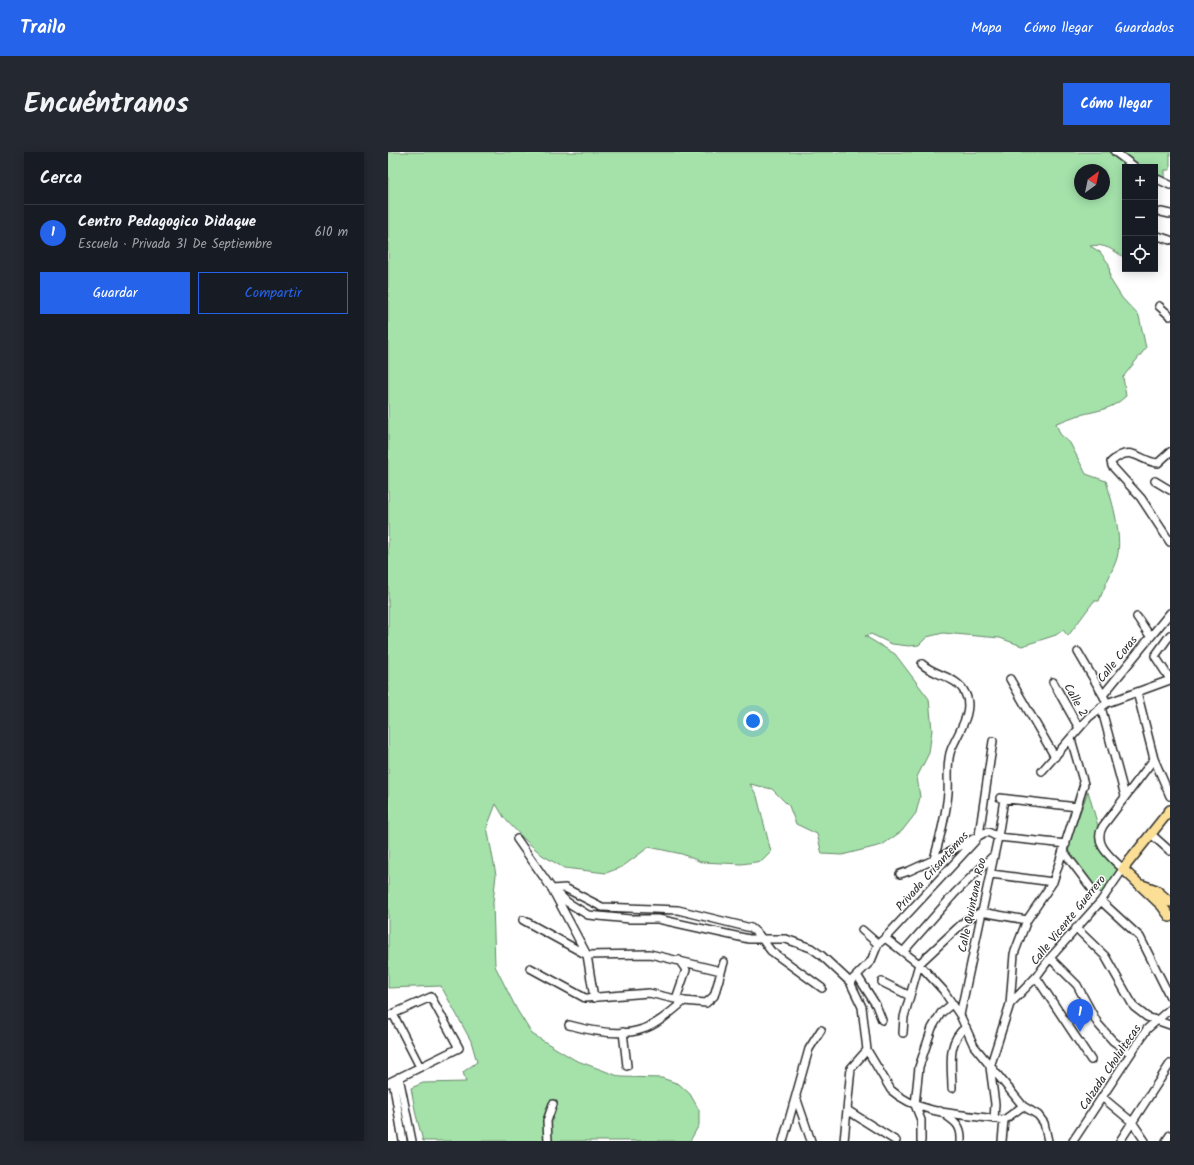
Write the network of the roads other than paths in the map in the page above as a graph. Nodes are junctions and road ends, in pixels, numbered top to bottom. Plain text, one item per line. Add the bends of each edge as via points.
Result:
1 (1115, 152) edge
2 (1131, 164) edge
3 (1158, 179) edge
4 (1170, 185) edge
5 (1161, 212) dead end
6 (1170, 214) edge
7 (1158, 236) edge
8 (1170, 240) edge
9 (1159, 306) dead end
10 (1170, 316) edge
11 (1170, 452) edge
12 (1155, 481) dead end
13 (1170, 490) edge
14 (1170, 542) edge
15 (1170, 613) edge
16 (1137, 617) dead end
17 (1170, 635) edge
18 (1150, 636) junction
19 (1078, 652) dead end
20 (922, 664) dead end
21 (1010, 679) dead end
22 (1170, 679) edge
23 (1053, 682) dead end
24 (1137, 692) junction
25 (1103, 695) junction
26 (1104, 705) junction
27 (1079, 728) junction
28 (1071, 739) junction
29 (993, 741) dead end
30 (1055, 757) junction
31 (1154, 759) junction
32 (1042, 771) dead end
33 (1125, 796) junction
34 (1170, 796) edge
35 (1077, 808) junction
36 (1170, 810) edge
37 (1150, 834) junction
38 (979, 835) junction
39 (998, 837) junction
40 (517, 839) dead end
41 (1066, 844) junction
42 (1170, 851) edge
43 (1064, 852) junction
44 (994, 855) junction
45 (934, 859) junction
46 (1123, 869) junction
47 (900, 874) dead end
48 (990, 874) junction
49 (1053, 882) junction
50 (1140, 884) junction
51 (1092, 889) dead end
52 (553, 891) junction
53 (1101, 901) junction
54 (1170, 902) edge
55 (981, 912) junction
56 (699, 916) junction
57 (1170, 917) edge
58 (523, 920) dead end
59 (1027, 920) junction
60 (698, 927) junction
61 (1076, 928) junction
62 (862, 930) dead end
63 (764, 938) junction
64 (885, 938) junction
65 (878, 944) junction
66 (903, 952) junction
67 (587, 955) junction
68 (1050, 958) junction
69 (679, 960) junction
70 (724, 962) dead end
71 (919, 964) junction
72 (530, 968) dead end
73 (721, 971) junction
74 (857, 975) junction
75 (1036, 977) junction
76 (850, 982) junction
77 (882, 982) dead end
78 (822, 988) dead end
79 (910, 996) junction
80 (1170, 997) edge
81 (594, 998) junction
82 (676, 999) junction
83 (684, 1001) junction
84 (952, 1004) junction
85 (1010, 1004) junction
86 (1170, 1009) edge
87 (390, 1015) edge
88 (960, 1015) junction
89 (882, 1020) dead end
90 (1156, 1021) junction
91 (569, 1025) dead end
92 (1170, 1025) edge
93 (966, 1027) junction
94 (821, 1030) dead end
95 (623, 1032) junction
96 (903, 1033) dead end
97 (867, 1050) junction
98 (1130, 1053) junction
99 (1091, 1060) dead end
100 (1170, 1064) edge
101 (627, 1066) dead end
102 (420, 1067) junction
103 (990, 1067) junction
104 (393, 1080) edge
105 (952, 1088) dead end
106 (796, 1097) junction
107 (1102, 1097) junction
108 (553, 1104) dead end
109 (915, 1105) junction
110 (1023, 1106) junction
111 (848, 1110) junction
112 (940, 1111) junction
113 (994, 1119) junction
114 (1004, 1120) junction
115 (1132, 1122) junction
116 (1170, 1135) edge
117 (784, 1140) edge
118 (404, 1141) edge
119 (412, 1141) edge
120 (548, 1141) edge
121 (811, 1141) edge
122 (844, 1141) edge
123 (896, 1141) edge
124 (921, 1141) edge
125 (961, 1141) edge
126 (1002, 1141) edge
127 (1048, 1141) edge
128 (1073, 1141) edge
129 (1120, 1141) edge
130 (1145, 1141) edge
131 (1166, 1141) edge

1 - 2 street
3 - 4 street
5 - 6 street
7 - 8 street
9 - 10 street
11 - 14 street via 1158,463 1135,453 1112,462 1112,466 1141,498
12 - 13 street
15 - 18 street, Calle Coras
16 - 18 street
17 - 22 street via 1155,656
18 - 25 street, Calle Coras
19 - 25 street
20 - 45 street via 955,681 964,691 967,702 964,722 950,755 948,794
21 - 30 street
22 - 24 street
23 - 27 street, Calle 2
24 - 26 street
24 - 31 street
25 - 26 street, Calle Coras
26 - 27 street
26 - 33 street, Calle Coras
27 - 28 street
28 - 30 street
28 - 35 street via 1084,784
29 - 38 street, Privada Crisantemos
30 - 32 street
31 - 33 street
31 - 34 street
33 - 46 street via 1103,826 1099,838 1103,848
35 - 39 street, Calle Quintana Roo via 1002,798
35 - 41 street
36 - 37 main road, Calle Vicente Guerrero
37 - 42 street
37 - 46 main road, Calle Vicente Guerrero
38 - 39 street via 988,832
38 - 45 street
38 - 64 street, Privada Crisantemos via 973,846
39 - 41 street
39 - 44 street, Calle Quintana Roo
40 - 52 street
41 - 43 street
43 - 49 street
43 - 51 street
44 - 48 street, Calle Quintana Roo
44 - 66 street via 955,893
45 - 47 street
46 - 50 main road
46 - 53 street, Calle Vicente Guerrero
48 - 49 street
48 - 55 street, Calle Quintana Roo
49 - 59 street
50 - 54 main road via 1156,890
50 - 57 main road
52 - 56 street via 564,888 602,907 678,910
52 - 60 street via 588,915 658,919
52 - 67 street
53 - 61 street, Calle Vicente Guerrero
53 - 80 street via 1140,938
55 - 59 street
55 - 71 street via 966,920
55 - 88 street, Calle Quintana Roo
56 - 60 street
56 - 63 street via 751,928
58 - 67 street
59 - 85 street via 1014,954
60 - 63 street via 749,939
61 - 68 street, Calle Vicente Guerrero
61 - 90 street via 1105,956 1134,1007
62 - 65 street
63 - 76 street via 786,939 811,948
63 - 78 street via 771,951
64 - 65 street, Privada Crisantemos
64 - 66 street
65 - 74 street via 871,961
66 - 71 street
67 - 69 street via 650,954
67 - 81 street
68 - 75 street, Calle Vicente Guerrero
68 - 98 street via 1077,985 1098,1024
69 - 73 street
69 - 82 street via 686,970
70 - 73 street
71 - 79 street
71 - 84 street
72 - 81 street via 579,996
73 - 83 street via 714,996 706,1003
74 - 76 street
74 - 89 street via 876,1005
75 - 85 street, Calle Vicente Guerrero
75 - 99 street
76 - 97 street via 862,1007
77 - 79 street
79 - 96 street
81 - 82 street via 649,993
82 - 83 street
83 - 95 street via 668,1015 643,1029
84 - 88 street
84 - 109 street via 941,1013 932,1028 919,1067
85 - 103 street
86 - 90 street, Calzada Cholultecas
87 - 102 street
87 - 102 street via 432,997 459,1048
88 - 93 street
90 - 92 street
90 - 98 street, Calzada Cholultecas
91 - 95 street via 595,1032
93 - 103 street via 974,1046
93 - 105 street via 957,1033 952,1048
94 - 106 street via 810,1045
95 - 101 street
97 - 109 street via 890,1090
97 - 111 street via 851,1068
98 - 107 street, Calzada Cholultecas
100 - 115 street
102 - 104 street
103 - 110 street
103 - 113 street via 995,1104
104 - 118 street
104 - 119 street
106 - 117 street
106 - 121 street
107 - 115 street
107 - 128 street, Calzada Cholultecas
108 - 120 street via 548,1121
109 - 112 street
109 - 124 street via 921,1120
110 - 114 street
110 - 127 street via 1038,1115 1044,1123
111 - 122 street
111 - 123 street
112 - 113 street
112 - 125 street via 959,1126 962,1131
113 - 114 street
114 - 126 street
115 - 129 street
115 - 130 street
116 - 131 street

